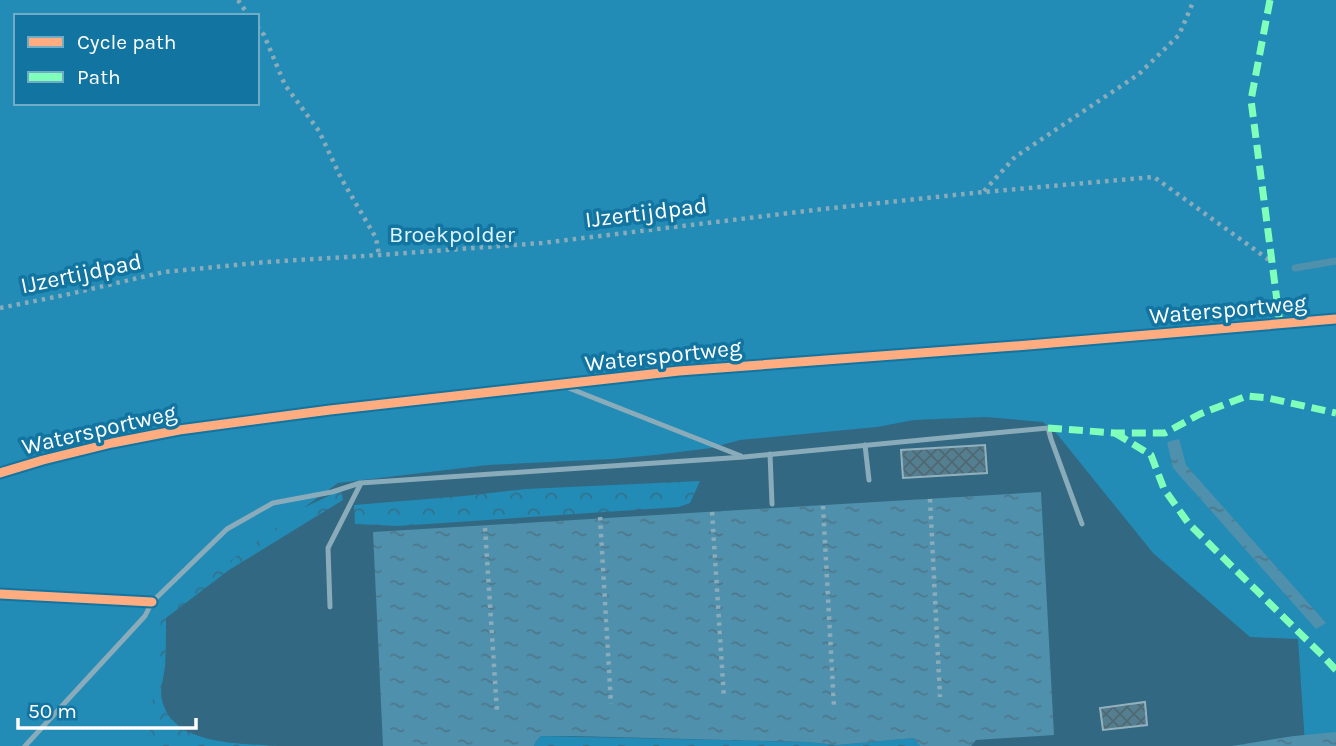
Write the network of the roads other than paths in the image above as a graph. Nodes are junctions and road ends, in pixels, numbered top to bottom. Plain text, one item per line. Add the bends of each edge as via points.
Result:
1 (1336, 319) edge
2 (559, 384) junction
3 (865, 445) junction
4 (770, 454) junction
5 (744, 457) junction
6 (0, 474) edge
7 (869, 480) dead end
8 (360, 483) junction
9 (772, 504) dead end
10 (1082, 523) dead end
11 (330, 607) dead end
12 (25, 746) edge

1 - 2 street, Watersportweg
2 - 5 lane
2 - 6 street, Watersportweg via 179,430
3 - 4 lane
3 - 7 lane
3 - 10 lane via 1048,428
4 - 5 lane
4 - 9 lane
5 - 8 lane
8 - 11 lane via 328,548
8 - 12 lane via 273,503 227,529 152,602 145,616

